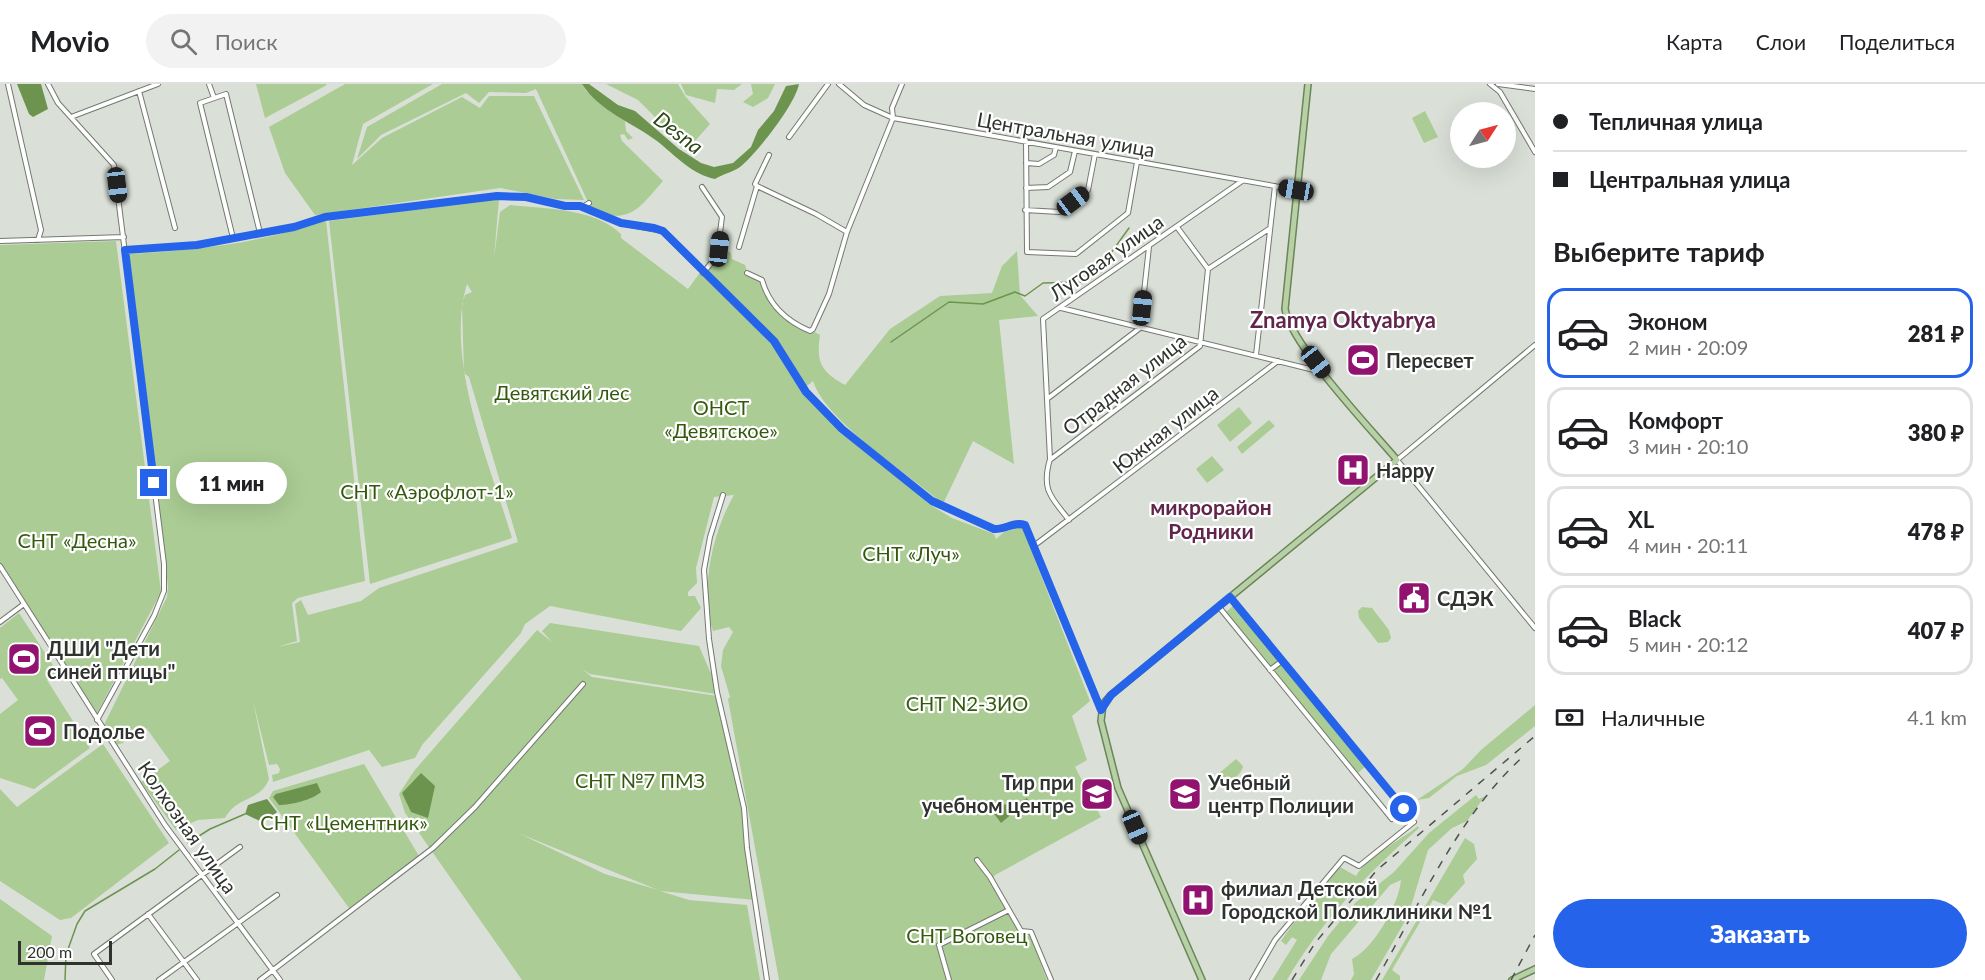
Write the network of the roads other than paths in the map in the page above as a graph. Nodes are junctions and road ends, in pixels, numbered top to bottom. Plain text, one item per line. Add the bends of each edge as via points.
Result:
1 (8, 84) edge
2 (48, 84) edge
3 (158, 84) edge
4 (209, 84) edge
5 (828, 84) edge
6 (839, 84) edge
7 (902, 84) edge
8 (1308, 84) edge
9 (1490, 84) edge
10 (1498, 84) edge
11 (1535, 89) edge
12 (139, 91) junction
13 (213, 98) junction
14 (70, 117) junction
15 (893, 118) junction
16 (789, 137) dead end
17 (1026, 141) junction
18 (1056, 147) junction
19 (1075, 151) junction
20 (1535, 152) edge
21 (1095, 154) junction
22 (769, 155) dead end
23 (1137, 162) junction
24 (1026, 164) junction
25 (1243, 180) junction
26 (757, 186) junction
27 (1275, 186) junction
28 (702, 187) dead end
29 (1026, 188) junction
30 (1296, 190) junction
31 (589, 203) dead end
32 (580, 206) junction
33 (1025, 210) junction
34 (1177, 227) junction
35 (175, 228) dead end
36 (1269, 229) junction
37 (847, 232) junction
38 (260, 233) junction
39 (124, 237) junction
40 (233, 238) junction
41 (38, 240) junction
42 (0, 241) edge
43 (1149, 246) junction
44 (739, 247) dead end
45 (125, 250) junction
46 (1208, 269) junction
47 (703, 273) junction
48 (747, 273) dead end
49 (1060, 307) junction
50 (1140, 328) junction
51 (1201, 342) junction
52 (1535, 345) edge
53 (1256, 355) junction
54 (1278, 361) junction
55 (1324, 372) junction
56 (1047, 399) junction
57 (1050, 459) junction
58 (1397, 460) junction
59 (723, 495) dead end
60 (1070, 520) junction
61 (1035, 545) junction
62 (0, 566) edge
63 (1230, 597) junction
64 (24, 604) junction
65 (1219, 606) junction
66 (0, 622) edge
67 (1535, 628) edge
68 (1282, 661) junction
69 (1270, 670) junction
70 (583, 684) dead end
71 (1101, 710) junction
72 (97, 720) junction
73 (1404, 809) junction
74 (240, 847) dead end
75 (976, 860) dead end
76 (202, 875) junction
77 (277, 895) dead end
78 (1009, 910) junction
79 (148, 914) junction
80 (237, 923) junction
81 (184, 962) junction
82 (1535, 970) edge
83 (273, 971) junction
84 (112, 980) edge
85 (159, 980) edge
86 (197, 980) edge
87 (260, 980) edge
88 (280, 980) edge
89 (767, 980) edge
90 (949, 980) edge
91 (1051, 980) edge
92 (1202, 980) edge
93 (1252, 980) edge
94 (1512, 980) edge
95 (1520, 980) edge

1 - 41 street via 41,230
2 - 14 street
3 - 12 street
4 - 13 street
5 - 16 street
6 - 15 street, Центральная улица via 864,105
7 - 15 street via 892,108
8 - 30 main road
9 - 20 street via 1500,92
10 - 11 street
12 - 14 street
12 - 35 street
13 - 38 street via 226,94
13 - 40 street via 200,103
14 - 39 street via 114,165
15 - 17 street, Центральная улица
15 - 37 street
17 - 18 street, Центральная улица
17 - 24 street
18 - 19 street, Центральная улица
18 - 24 street via 1054,155 1040,164
19 - 21 street, Центральная улица
19 - 29 street via 1070,172 1048,187
21 - 23 street, Центральная улица
21 - 33 street via 1088,190 1059,212
22 - 26 street
23 - 25 street, Центральная улица
23 - 33 street via 1128,213 1076,254 1027,252
24 - 29 street
25 - 27 street, Центральная улица
25 - 34 street, Луговая улица
26 - 37 street
26 - 44 street
27 - 30 street, Центральная улица
27 - 36 street
28 - 47 street via 723,217 717,256
29 - 33 street
30 - 55 main road via 1287,318
31 - 32 street
32 - 38 street via 497,196 325,217
32 - 47 street via 621,223 663,231
34 - 43 street, Луговая улица
34 - 46 street
36 - 46 street
36 - 53 street
37 - 48 street via 829,294 810,331 784,316 770,301 762,280
38 - 40 street
39 - 41 street
39 - 45 street
40 - 45 street
41 - 42 street
43 - 49 street, Луговая улица
43 - 50 street
45 - 72 street via 165,581 154,616
46 - 51 street, Отрадная улица
47 - 61 street via 776,343 806,392 842,429 941,507 994,529 1017,523 1025,525
49 - 50 street
49 - 56 street, Луговая улица via 1043,320
50 - 51 street
50 - 56 street
51 - 53 street
51 - 57 street, Отрадная улица via 1197,349
52 - 58 street
53 - 54 street
54 - 55 street
54 - 60 street, Южная улица
55 - 58 main road
56 - 57 street, Луговая улица
57 - 60 street, Луговая улица via 1045,477 1049,494
58 - 63 main road
58 - 67 street
59 - 89 street via 704,570 709,639 744,808
60 - 61 street, Южная улица
61 - 71 street
62 - 64 street, Колхозная улица
63 - 65 main road
63 - 68 street
64 - 66 street
64 - 72 street, Колхозная улица
65 - 69 street
65 - 71 main road via 1111,695
68 - 69 street
68 - 73 street
69 - 73 street via 1392,819
70 - 83 street via 460,823 427,854
71 - 92 main road via 1102,734 1118,788
72 - 76 street, Колхозная улица
73 - 93 street via 1414,822 1359,866 1344,858 1275,940
74 - 76 street
75 - 78 street
76 - 79 street
76 - 80 street, Колхозная улица
77 - 80 street
78 - 90 street via 939,945
78 - 91 street via 1021,931 1031,932
79 - 81 street
79 - 84 street via 94,954
80 - 81 street
80 - 83 street, Колхозная улица
81 - 85 street
81 - 86 street
82 - 94 main road
82 - 95 main road
83 - 87 street
83 - 88 street, Колхозная улица

